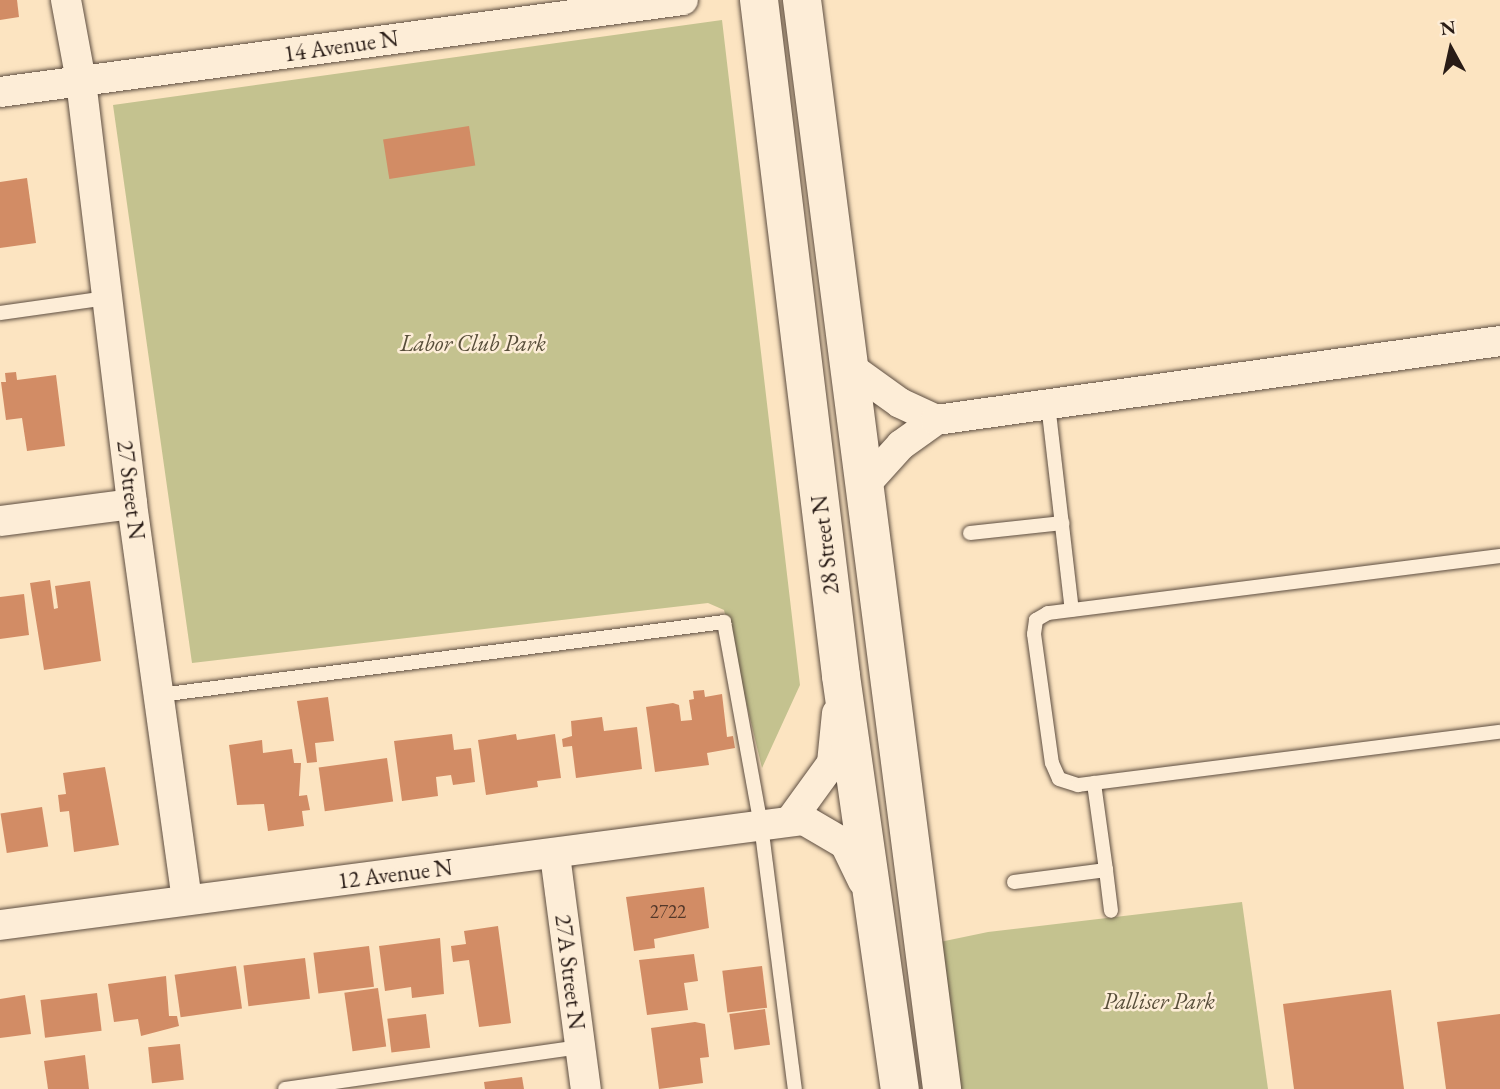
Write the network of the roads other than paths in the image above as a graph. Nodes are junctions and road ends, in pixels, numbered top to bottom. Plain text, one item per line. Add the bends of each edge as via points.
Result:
1 (66, 0) edge
2 (683, 0) edge
3 (759, 0) edge
4 (802, 0) edge
5 (81, 81) junction
6 (0, 92) edge
7 (107, 298) junction
8 (0, 313) edge
9 (1500, 341) edge
10 (847, 365) junction
11 (1048, 404) junction
12 (936, 419) junction
13 (863, 487) junction
14 (132, 504) junction
15 (0, 521) edge
16 (1062, 523) junction
17 (970, 533) dead end
18 (1500, 556) edge
19 (1072, 610) junction
20 (841, 676) junction
21 (160, 695) junction
22 (1500, 732) edge
23 (1094, 783) junction
24 (790, 821) junction
25 (761, 825) junction
26 (555, 855) junction
27 (1106, 870) junction
28 (1014, 882) dead end
29 (187, 898) junction
30 (877, 911) junction
31 (1111, 911) dead end
32 (0, 925) edge
33 (580, 1047) junction
34 (285, 1089) edge
35 (586, 1089) edge
36 (795, 1089) edge
37 (900, 1089) edge
38 (942, 1089) edge

1 - 5 street, 27 Street N
2 - 5 street, 14 Avenue N
3 - 20 main road, 28 Street N
4 - 10 main road, 28 Street N
5 - 6 street, 14 Avenue N
5 - 7 street, 27 Street N
7 - 8 lane
7 - 14 street, 27 Street N
9 - 11 street
10 - 12 street via 900,403
10 - 13 main road, 28 Street N
11 - 12 street
11 - 16 lane
12 - 13 street via 901,445
13 - 38 main road, 28 Street N
14 - 15 street
14 - 21 street, 27 Street N
16 - 17 lane
16 - 19 lane
18 - 19 lane
19 - 23 lane via 1048,613 1036,620 1034,634 1052,763 1059,779
20 - 24 street via 832,763
20 - 30 main road, 28 Street N
21 - 25 lane via 724,622
21 - 29 street, 27 Street N
22 - 23 lane
23 - 27 lane
24 - 25 street, 12 Avenue N
24 - 30 street, 12 Avenue N via 804,820 845,844
25 - 26 street, 12 Avenue N
25 - 36 lane
26 - 29 street, 12 Avenue N
26 - 33 street, 27A Street N
27 - 28 lane
27 - 31 lane
29 - 32 street, 12 Avenue N
30 - 37 main road, 28 Street N
33 - 34 lane
33 - 35 street, 27A Street N

